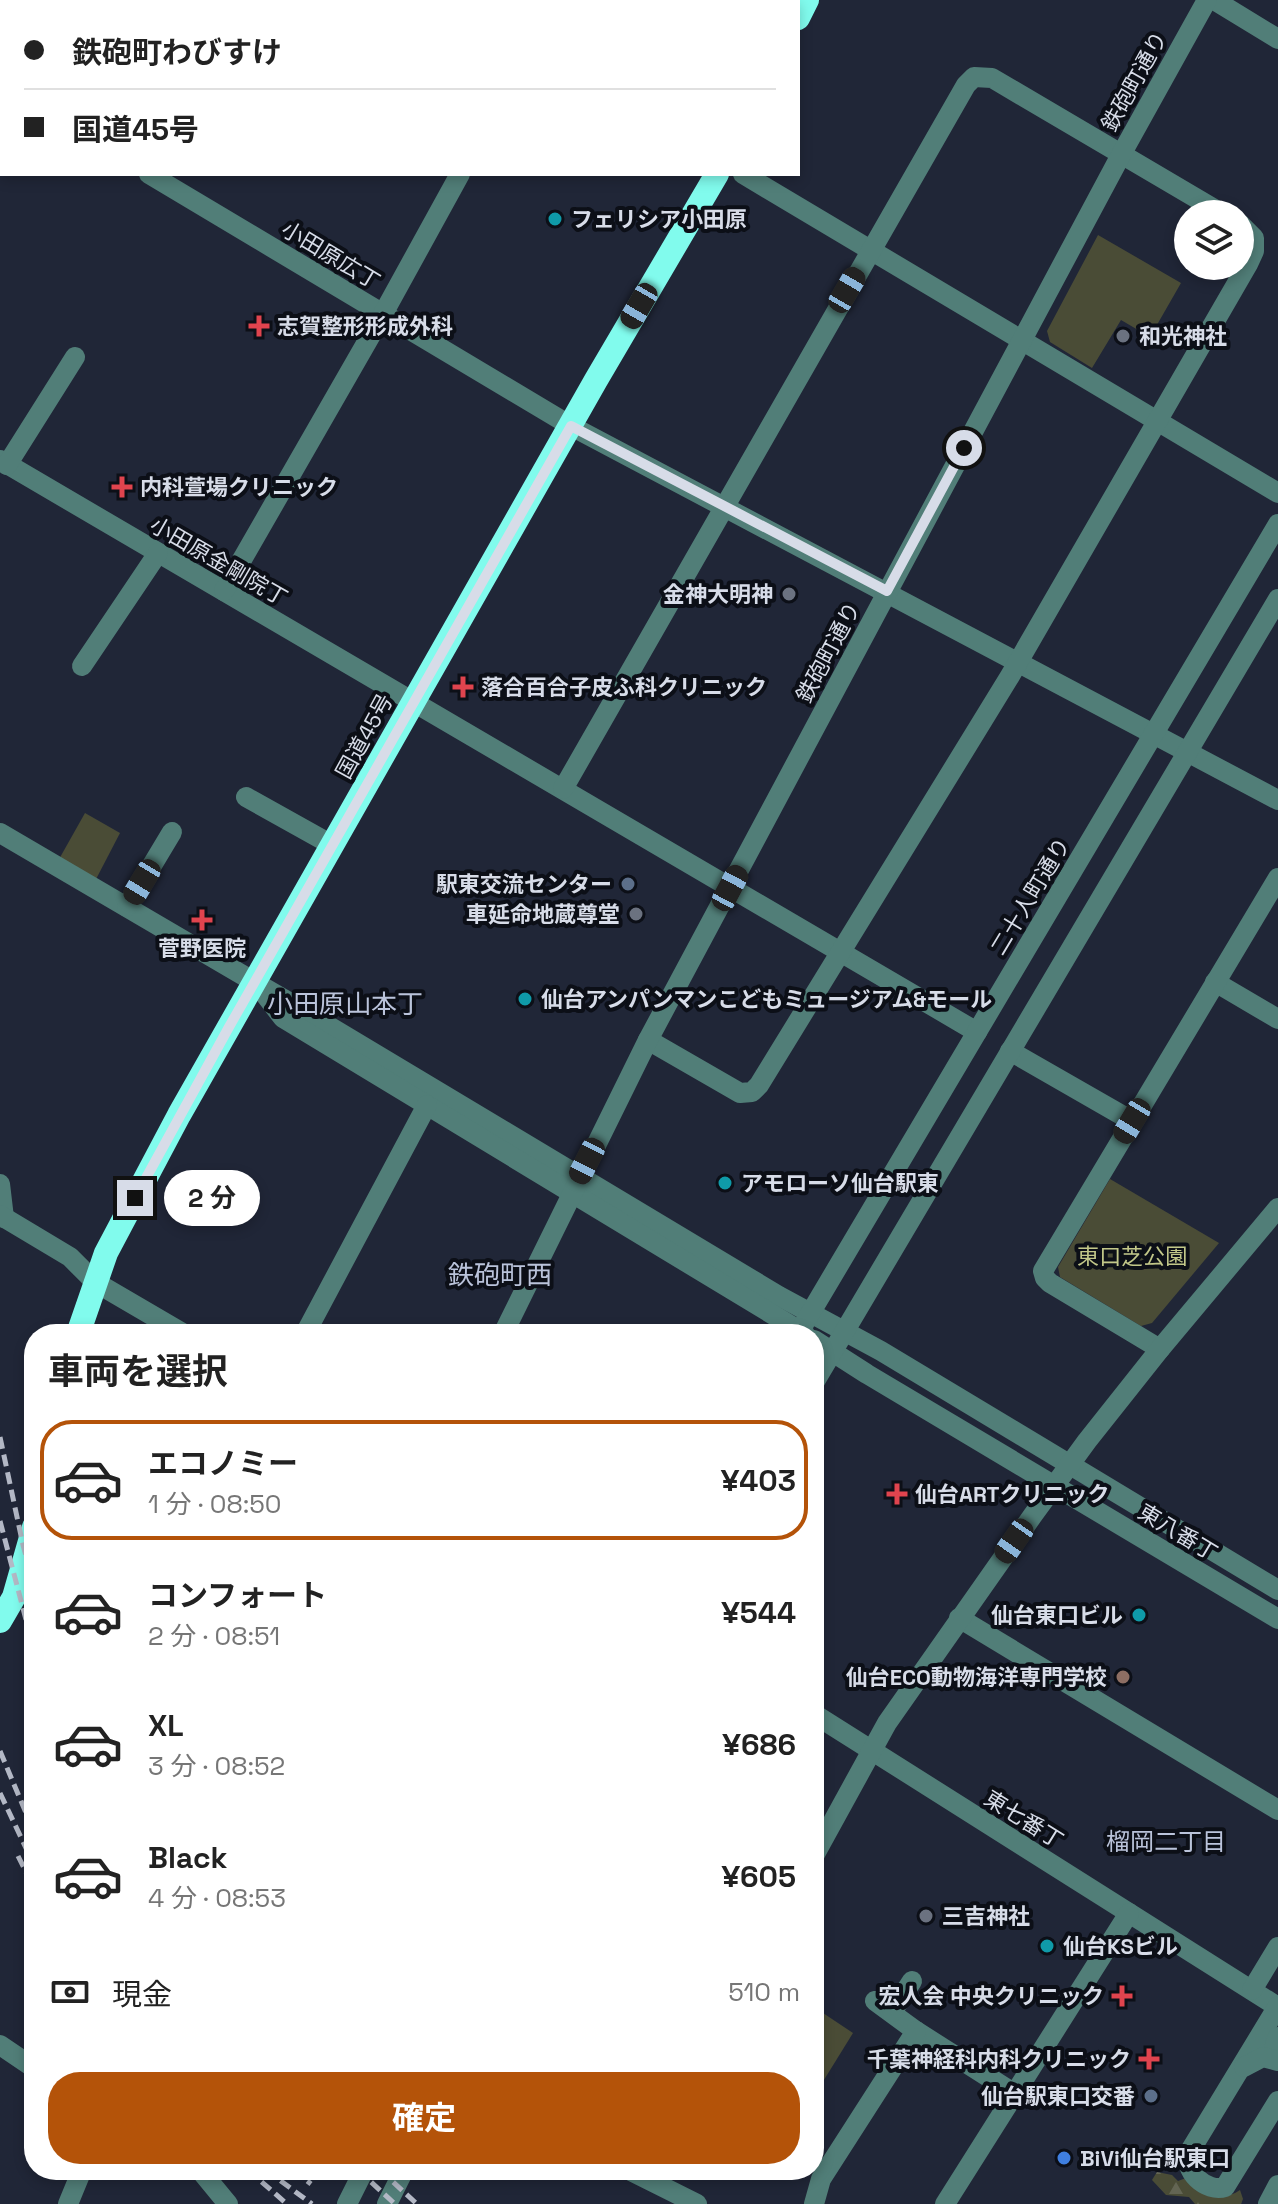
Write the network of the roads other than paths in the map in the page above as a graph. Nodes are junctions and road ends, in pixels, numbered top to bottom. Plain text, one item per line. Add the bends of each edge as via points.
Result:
1 (1207, 0) edge
2 (1214, 0) edge
3 (1278, 39) edge
4 (1122, 153) junction
5 (152, 176) edge
6 (459, 176) edge
7 (716, 176) edge
8 (746, 176) edge
9 (1200, 200) edge
10 (870, 249) junction
11 (1237, 280) edge
12 (383, 314) junction
13 (1022, 340) junction
14 (75, 357) dead end
15 (1157, 421) junction
16 (571, 426) junction
17 (4, 463) edge
18 (1278, 493) edge
19 (724, 506) junction
20 (1278, 524) edge
21 (158, 553) junction
22 (224, 591) junction
23 (887, 591) junction
24 (1278, 599) edge
25 (1018, 661) junction
26 (82, 666) dead end
27 (413, 702) junction
28 (1154, 733) junction
29 (1188, 751) junction
30 (563, 789) junction
31 (246, 797) dead end
32 (1278, 800) edge
33 (172, 832) dead end
34 (0, 833) edge
35 (332, 845) junction
36 (1278, 878) edge
37 (730, 888) junction
38 (127, 907) junction
39 (841, 952) junction
40 (255, 982) junction
41 (1215, 982) junction
42 (1278, 1019) edge
43 (977, 1032) junction
44 (648, 1040) junction
45 (1010, 1051) junction
46 (427, 1105) junction
47 (1132, 1121) junction
48 (0, 1184) edge
49 (576, 1185) junction
50 (1278, 1208) edge
51 (2, 1216) edge
52 (95, 1282) junction
53 (81, 1324) edge
54 (167, 1324) edge
55 (310, 1324) edge
56 (508, 1324) edge
57 (798, 1324) edge
58 (808, 1324) edge
59 (824, 1330) edge
60 (843, 1330) junction
61 (824, 1345) edge
62 (1160, 1349) junction
63 (832, 1351) junction
64 (824, 1365) edge
65 (1069, 1465) junction
66 (1054, 1486) junction
67 (24, 1578) edge
68 (1278, 1590) edge
69 (959, 1618) junction
70 (1278, 1619) edge
71 (0, 1621) edge
72 (824, 1720) edge
73 (871, 1751) junction
74 (1278, 1810) edge
75 (824, 1838) edge
76 (1129, 1913) junction
77 (1278, 1947) edge
78 (912, 1981) dead end
79 (1252, 1990) junction
80 (1278, 2006) edge
81 (916, 2031) junction
82 (1278, 2037) edge
83 (0, 2045) edge
84 (1278, 2060) edge
85 (24, 2061) edge
86 (1244, 2067) junction
87 (1015, 2094) junction
88 (1278, 2101) edge
89 (824, 2174) edge
90 (78, 2180) edge
91 (208, 2180) edge
92 (359, 2180) edge
93 (399, 2180) edge
94 (655, 2180) edge
95 (821, 2180) edge
96 (1278, 2185) edge
97 (68, 2204) edge
98 (228, 2204) edge
99 (347, 2204) edge
100 (387, 2204) edge
101 (697, 2204) edge
102 (814, 2204) edge
103 (945, 2204) edge
104 (1268, 2204) edge

1 - 4 street, 鉄砲町通り
2 - 3 street
4 - 9 street
4 - 10 street via 992,78 974,77
4 - 13 street, 鉄砲町通り
5 - 12 street, 小田原広丁
6 - 12 street
7 - 16 highway, 国道45号
8 - 10 street
10 - 13 street
10 - 19 street
11 - 15 street
12 - 16 street, 小田原広丁
12 - 22 street
13 - 15 street
13 - 23 street, 鉄砲町通り
14 - 17 street
15 - 18 street
15 - 25 street
16 - 19 street, 小田原広丁
16 - 27 highway, 国道45号
17 - 21 street, 小田原金剛院丁
19 - 23 street, 小田原広丁
19 - 30 street
20 - 28 street, 二十人町通り
21 - 22 street, 小田原金剛院丁
21 - 26 street
22 - 27 street, 小田原金剛院丁
23 - 25 street, 小田原広丁
23 - 37 street, 鉄砲町通り
24 - 29 street
25 - 28 street, 小田原広丁
25 - 39 street
27 - 30 street, 小田原金剛院丁
27 - 35 highway, 国道45号
28 - 29 street, 小田原広丁
28 - 43 street, 二十人町通り
29 - 32 street, 小田原広丁
29 - 45 street
30 - 37 street, 小田原金剛院丁
31 - 35 street
33 - 38 street
34 - 38 street
35 - 40 highway, 国道45号
36 - 41 street
37 - 39 street, 小田原金剛院丁
37 - 44 street, 鉄砲町通り
38 - 40 street
39 - 43 street, 小田原金剛院丁
39 - 44 street via 752,1092 740,1093
40 - 46 street via 283,1018
40 - 49 street
40 - 52 highway, 国道45号 via 113,1239
41 - 42 street
41 - 47 street
43 - 58 street, 二十人町通り
44 - 49 street, 鉄砲町通り
45 - 47 street
45 - 60 street
46 - 49 street
46 - 55 street
47 - 62 street via 1043,1271 1050,1283
48 - 51 street
49 - 56 street, 鉄砲町通り
49 - 57 street via 775,1304
50 - 62 street
51 - 52 street via 70,1257
52 - 53 highway, 国道45号
52 - 54 street
59 - 60 street, 東八番丁
60 - 63 street
60 - 65 street, 東八番丁
61 - 63 street, 東八番丁
62 - 65 street
63 - 64 street
63 - 66 street, 東八番丁
65 - 66 street
65 - 68 street, 東八番丁
66 - 69 street
66 - 70 street, 東八番丁
67 - 71 highway
69 - 73 street
69 - 74 street
72 - 73 street, 東七番丁
73 - 75 street
73 - 76 street, 東七番丁
76 - 79 street, 東七番丁
76 - 87 street
77 - 79 street
78 - 81 street via 884,2006
79 - 80 street, 東七番丁
80 - 86 street
81 - 87 street
81 - 89 street
82 - 84 street
83 - 85 street
84 - 86 street via 1263,2057
86 - 88 street via 1183,2155 1191,2173 1222,2189
87 - 103 street
90 - 97 street
91 - 98 street
92 - 99 street
93 - 100 street
94 - 101 street
95 - 102 street
96 - 104 street

